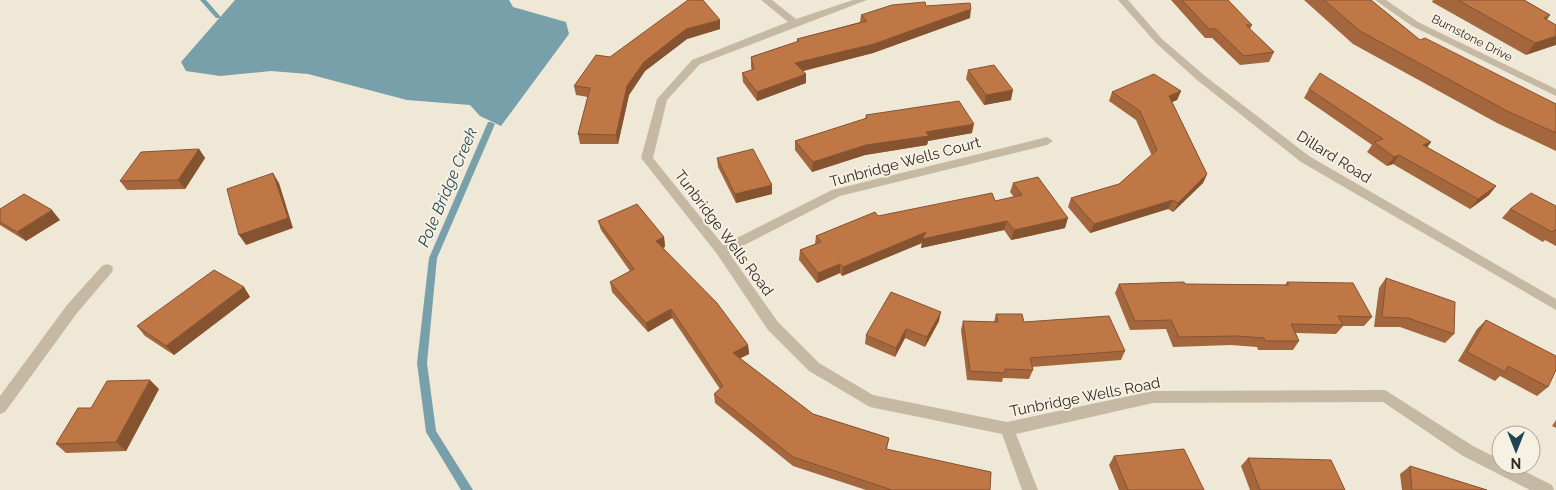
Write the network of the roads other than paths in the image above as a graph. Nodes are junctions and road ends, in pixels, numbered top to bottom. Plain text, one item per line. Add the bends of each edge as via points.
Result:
1 (766, 0) edge
2 (862, 0) edge
3 (1122, 0) edge
4 (1380, 0) edge
5 (795, 24) junction
6 (1556, 93) edge
7 (1047, 141) dead end
8 (721, 251) junction
9 (107, 268) dead end
10 (1556, 305) edge
11 (0, 408) edge
12 (1007, 428) junction
13 (1030, 490) edge
14 (1546, 490) edge

1 - 5 street
2 - 5 street, Tunbridge Wells Road
3 - 10 street, Dillard Road via 1159,41 1201,78 1305,159
4 - 6 street, Burnstone Drive via 1415,24
5 - 8 street, Tunbridge Wells Road via 696,62 662,99 647,158
7 - 8 street, Tunbridge Wells Court via 836,194
8 - 12 street, Tunbridge Wells Road via 773,326 814,367 870,401
9 - 11 street via 72,309
12 - 13 street
12 - 14 street, Tunbridge Wells Road via 1153,397 1385,396 1468,451

